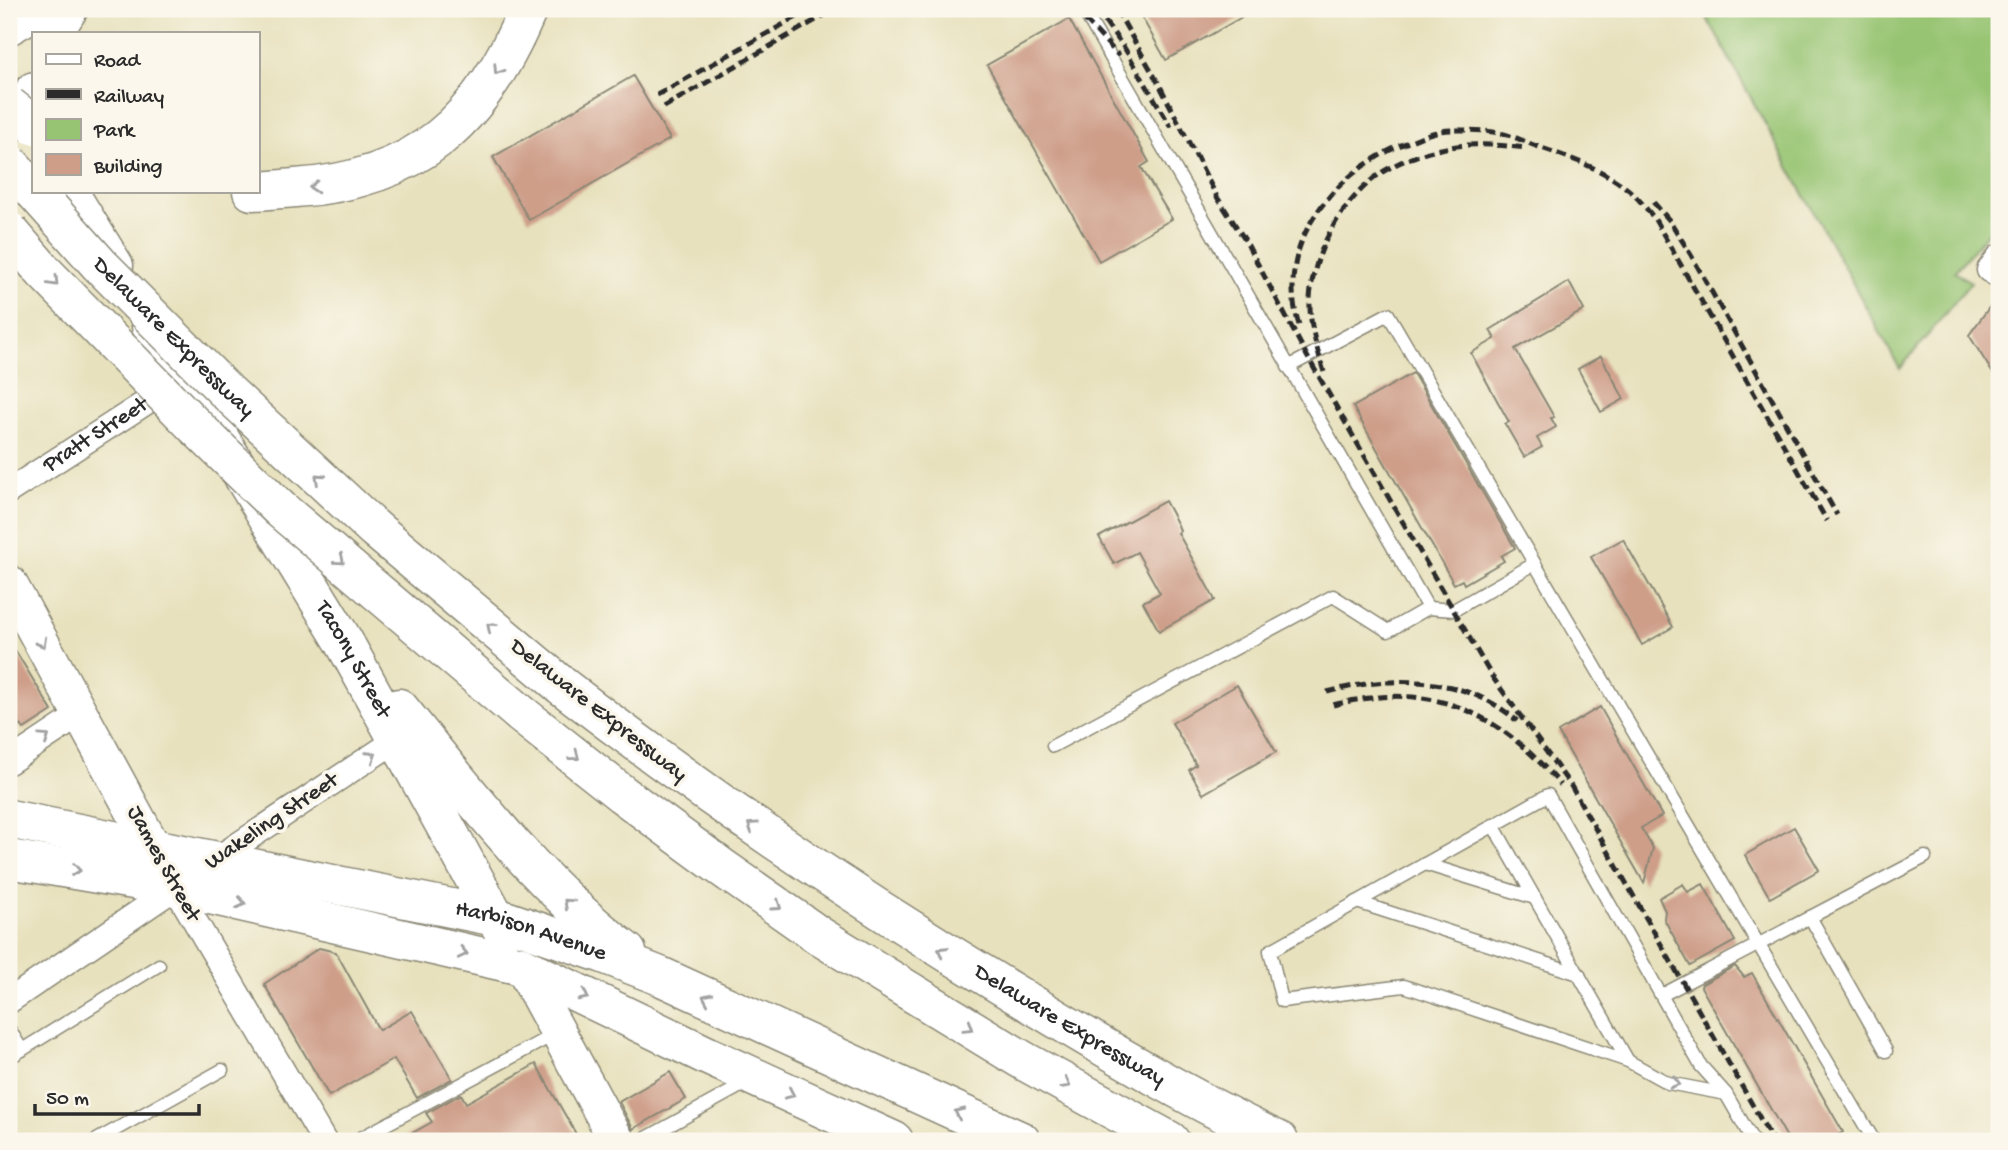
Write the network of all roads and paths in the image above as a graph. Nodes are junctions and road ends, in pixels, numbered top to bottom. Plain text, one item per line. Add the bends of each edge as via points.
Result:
1 (40, 9) edge
2 (70, 9) edge
3 (528, 9) edge
4 (1083, 9) edge
5 (9, 27) edge
6 (56, 32) edge
7 (9, 94) edge
8 (9, 106) edge
9 (32, 124) edge
10 (32, 132) edge
11 (9, 163) edge
12 (32, 189) edge
13 (259, 191) edge
14 (35, 192) edge
15 (69, 192) edge
16 (9, 231) edge
17 (1289, 367) junction
18 (184, 378) junction
19 (9, 491) edge
20 (1534, 564) junction
21 (9, 583) edge
22 (1428, 608) junction
23 (343, 640) junction
24 (81, 714) junction
25 (398, 739) junction
26 (1053, 746) dead end
27 (9, 762) edge
28 (9, 819) edge
29 (1493, 825) junction
30 (153, 848) junction
31 (1925, 857) dead end
32 (9, 859) edge
33 (213, 861) junction
34 (1425, 864) junction
35 (175, 887) junction
36 (1535, 898) junction
37 (1357, 902) junction
38 (496, 917) junction
39 (1810, 917) junction
40 (1758, 945) junction
41 (159, 965) dead end
42 (522, 966) junction
43 (1578, 974) junction
44 (660, 976) junction
45 (1661, 995) junction
46 (9, 1001) edge
47 (9, 1029) edge
48 (558, 1032) junction
49 (22, 1050) junction
50 (1886, 1051) dead end
51 (9, 1058) edge
52 (1628, 1061) junction
53 (222, 1070) dead end
54 (755, 1078) junction
55 (1726, 1094) junction
56 (881, 1137) edge
57 (95, 1141) edge
58 (324, 1141) edge
59 (355, 1141) edge
60 (617, 1141) edge
61 (641, 1141) edge
62 (1021, 1141) edge
63 (1170, 1141) edge
64 (1279, 1141) edge
65 (1753, 1141) edge
66 (1874, 1141) edge

1 - 5 main road
2 - 6 main road
3 -> 13 main road via 485,90 456,125 419,153 381,173 326,186
4 - 17 lane
7 - 10 main road
8 - 9 main road, bridge
12 -> 11 main road, Delaware Expressway, bridge
64 -> 14 main road, Delaware Expressway, bridge via 1127,1062 903,927 698,788 562,687 375,529 227,392 99,264
15 - 18 main road, Tacony Street
16 -> 63 main road, Delaware Expressway, bridge via 44,272 280,509 622,794 821,937 1024,1061
17 - 20 lane via 1388,314
17 - 22 lane
18 - 19 street, Pratt Street
18 - 23 main road, Tacony Street
20 - 22 lane via 1454,610
20 - 40 lane
21 -> 24 main road, James Street
22 - 26 lane via 1388,631 1333,596
23 - 25 main road, Tacony Street
44 -> 23 main road via 557,893 507,840
27 -> 24 street
24 - 30 main road, James Street
33 -> 25 street, Wakeling Street
25 - 38 main road, Tacony Street
28 - 30 main road, Harbison Avenue
29 - 34 lane
29 - 36 lane
29 - 45 lane via 1548,795
30 - 33 main road, Harbison Avenue
30 - 35 main road, James Street
31 - 39 lane
32 -> 35 main road, Harbison Avenue
33 - 35 street, Wakeling Street
33 - 38 main road, Harbison Avenue
34 - 36 lane
34 - 37 lane
35 -> 42 main road, Harbison Avenue
35 - 46 street, Wakeling Street
35 - 58 street, James Street
36 - 43 lane
37 - 43 lane
37 - 52 lane via 1270,951 1282,1000 1404,985
38 - 42 main road, Tacony Street
38 - 44 main road, Harbison Avenue
39 - 40 lane
39 - 50 lane
40 - 45 lane
40 - 66 lane
41 - 49 lane
42 - 48 main road, Tacony Street
42 -> 54 main road, Harbison Avenue
43 - 52 lane
62 -> 44 main road, Harbison Avenue
45 - 55 lane via 1701,1066
47 - 49 lane
48 - 59 lane
48 - 60 main road, Tacony Street
49 - 51 lane
52 -> 55 lane via 1668,1083
53 - 57 lane
54 -> 56 main road, Harbison Avenue
54 - 61 lane
55 - 65 lane

